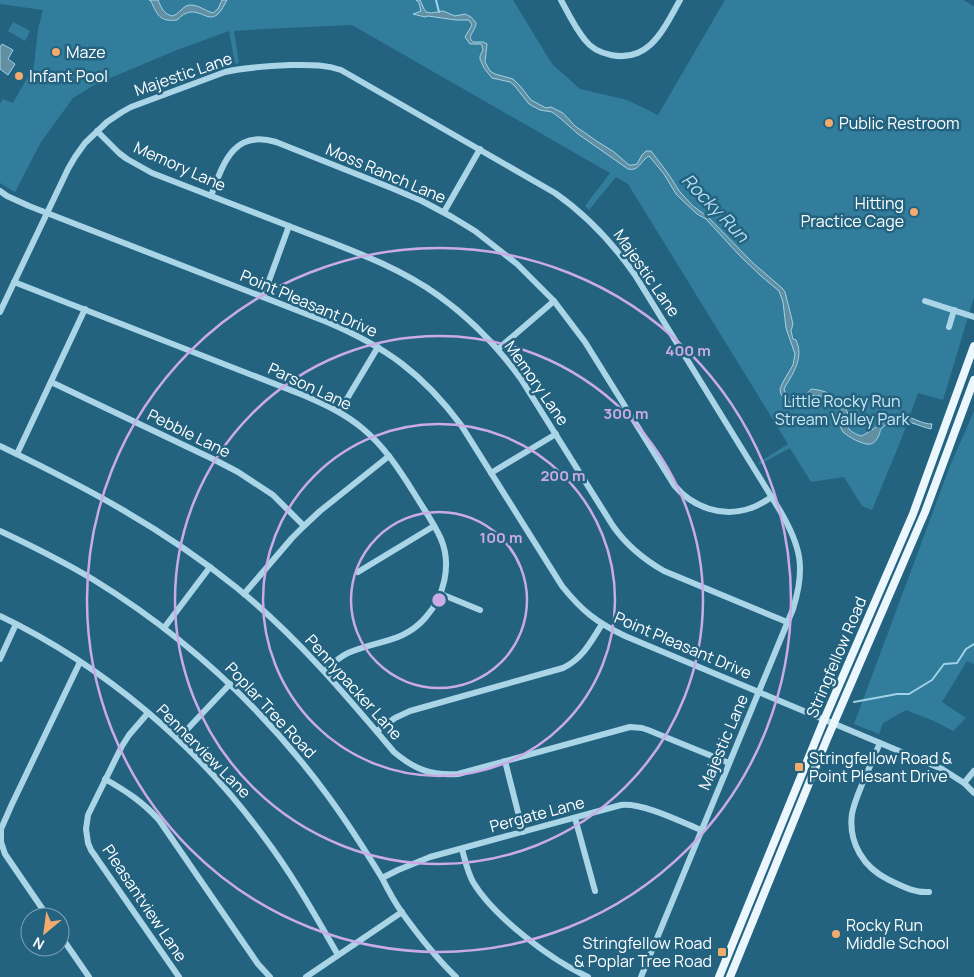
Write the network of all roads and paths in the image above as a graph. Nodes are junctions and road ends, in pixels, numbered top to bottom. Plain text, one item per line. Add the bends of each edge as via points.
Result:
1 (561, 0) edge
2 (680, 0) edge
3 (97, 131) junction
4 (480, 149) junction
5 (0, 192) edge
6 (211, 196) junction
7 (444, 212) junction
8 (47, 213) junction
9 (289, 226) junction
10 (14, 282) junction
11 (263, 297) junction
12 (554, 301) junction
13 (925, 301) dead end
14 (85, 310) junction
15 (954, 310) junction
16 (0, 312) edge
17 (974, 317) edge
18 (949, 327) dead end
19 (974, 346) edge
20 (378, 347) junction
21 (498, 349) junction
22 (974, 380) edge
23 (51, 382) junction
24 (339, 412) junction
25 (556, 434) junction
26 (0, 446) edge
27 (16, 454) junction
28 (389, 456) junction
29 (491, 473) junction
30 (772, 497) junction
31 (304, 526) junction
32 (434, 526) junction
33 (0, 531) edge
34 (210, 568) junction
35 (358, 572) dead end
36 (244, 594) junction
37 (441, 594) junction
38 (480, 610) dead end
39 (0, 616) edge
40 (787, 622) junction
41 (16, 624) junction
42 (602, 624) junction
43 (164, 628) junction
44 (0, 658) edge
45 (80, 662) junction
46 (324, 671) junction
47 (230, 684) junction
48 (758, 692) junction
49 (148, 712) junction
50 (824, 720) junction
51 (834, 724) junction
52 (376, 731) junction
53 (178, 739) junction
54 (880, 743) junction
55 (504, 762) junction
56 (729, 763) junction
57 (974, 771) edge
58 (105, 779) junction
59 (964, 783) junction
60 (974, 793) edge
61 (575, 818) junction
62 (700, 830) junction
63 (523, 832) junction
64 (462, 849) junction
65 (382, 878) junction
66 (595, 891) dead end
67 (929, 892) dead end
68 (41, 907) edge
69 (402, 912) junction
70 (70, 949) edge
71 (338, 955) junction
72 (89, 977) edge
73 (178, 977) edge
74 (270, 977) edge
75 (306, 977) edge
76 (456, 977) edge
77 (588, 977) edge
78 (641, 977) edge
79 (719, 977) edge
80 (730, 977) edge

1 - 2 street via 589,45 603,53 619,56 638,53 650,46
3 - 4 street, Majestic Lane via 130,107 225,72 253,67 319,65 348,73
3 - 6 street, Memory Lane via 136,165
3 - 8 street, Majestic Lane via 75,157
4 - 7 street
4 - 30 street, Majestic Lane via 574,206 610,242 635,275
5 - 8 street, Point Pleasant Drive
6 - 7 street, Moss Ranch Lane via 231,153 242,144 264,140 394,189
6 - 9 street, Memory Lane
7 - 12 street, Moss Ranch Lane via 503,253
8 - 10 street, Majestic Lane
8 - 11 street, Point Pleasant Drive
9 - 11 street
9 - 21 street, Memory Lane via 415,280 461,313
10 - 14 street, Parson Lane
10 - 16 street, Majestic Lane
11 - 20 street, Point Pleasant Drive via 351,332
12 - 21 street
12 - 30 street, Moss Ranch Lane via 585,342 674,485 684,495 704,508 723,512 743,511
13 - 15 street
14 - 23 street
14 - 24 street, Parson Lane via 303,394
15 - 17 street
15 - 18 street
19 - 50 main road, Stringfellow Road via 913,514
20 - 24 street
20 - 29 street, Point Pleasant Drive via 409,368 438,396 461,425
21 - 25 street, Memory Lane
22 - 51 main road, Stringfellow Road via 925,512
23 - 27 street
23 - 31 street, Pebble Lane via 238,472 273,496
24 - 28 street, Parson Lane via 364,430
25 - 29 street
25 - 40 street, Memory Lane via 613,526 642,557 664,571
26 - 27 street, Pennypacker Lane
27 - 34 street, Pennypacker Lane via 123,509
28 - 31 street
28 - 32 street, Parson Lane
29 - 42 street, Point Pleasant Drive via 562,586 582,609
30 - 40 street, Majestic Lane via 792,532 800,559 798,590
31 - 36 street
32 - 35 street
32 - 37 street, Parson Lane via 445,559
33 - 43 street, Poplar Tree Road via 92,579
34 - 36 street, Pennypacker Lane
34 - 43 street
36 - 46 street, Pennypacker Lane
37 - 38 street
37 - 46 street, Parson Lane via 427,616 412,630 393,640 348,652
39 - 41 street, Pennerview Lane
40 - 48 street, Majestic Lane
41 - 44 street
41 - 45 street, Pennerview Lane
42 - 48 street, Point Pleasant Drive
42 - 52 street via 584,652 567,666 410,711
43 - 47 street, Poplar Tree Road
45 - 49 street, Pennerview Lane
45 - 68 street via 1,829 5,854
46 - 52 street, Pennypacker Lane
47 - 53 street
47 - 65 street, Poplar Tree Road via 291,748 345,820
48 - 50 street, Point Pleasant Drive
48 - 56 street, Majestic Lane
49 - 53 street, Pennerview Lane
49 - 58 street, Pleasantview Lane via 125,740
50 - 51 street, Point Pleasant Drive
50 - 79 main road, Stringfellow Road
51 - 54 street, Point Pleasant Drive
51 - 80 main road, Stringfellow Road
52 - 55 street, Pennypacker Lane via 394,752 427,772 458,774
53 - 71 street, Pennerview Lane via 265,837
54 - 59 street, Point Pleasant Drive via 942,769
54 - 67 street via 853,808 855,843 865,861 880,874 914,891
55 - 56 street, Pennypacker Lane via 638,727
55 - 63 street
56 - 62 street, Majestic Lane
57 - 59 street
58 - 73 street, Pleasantview Lane via 88,815 88,843
58 - 74 street via 140,801 159,820
59 - 60 street, Point Pleasant Drive
61 - 62 street, Pergate Lane via 632,805
61 - 63 street, Pergate Lane
61 - 66 street
62 - 78 street, Majestic Lane
63 - 64 street, Pergate Lane
64 - 65 street, Pergate Lane via 418,861
64 - 77 street via 472,880 495,908 541,949
65 - 69 street, Poplar Tree Road
69 - 71 street
69 - 76 street, Poplar Tree Road
70 - 72 street
71 - 75 street

